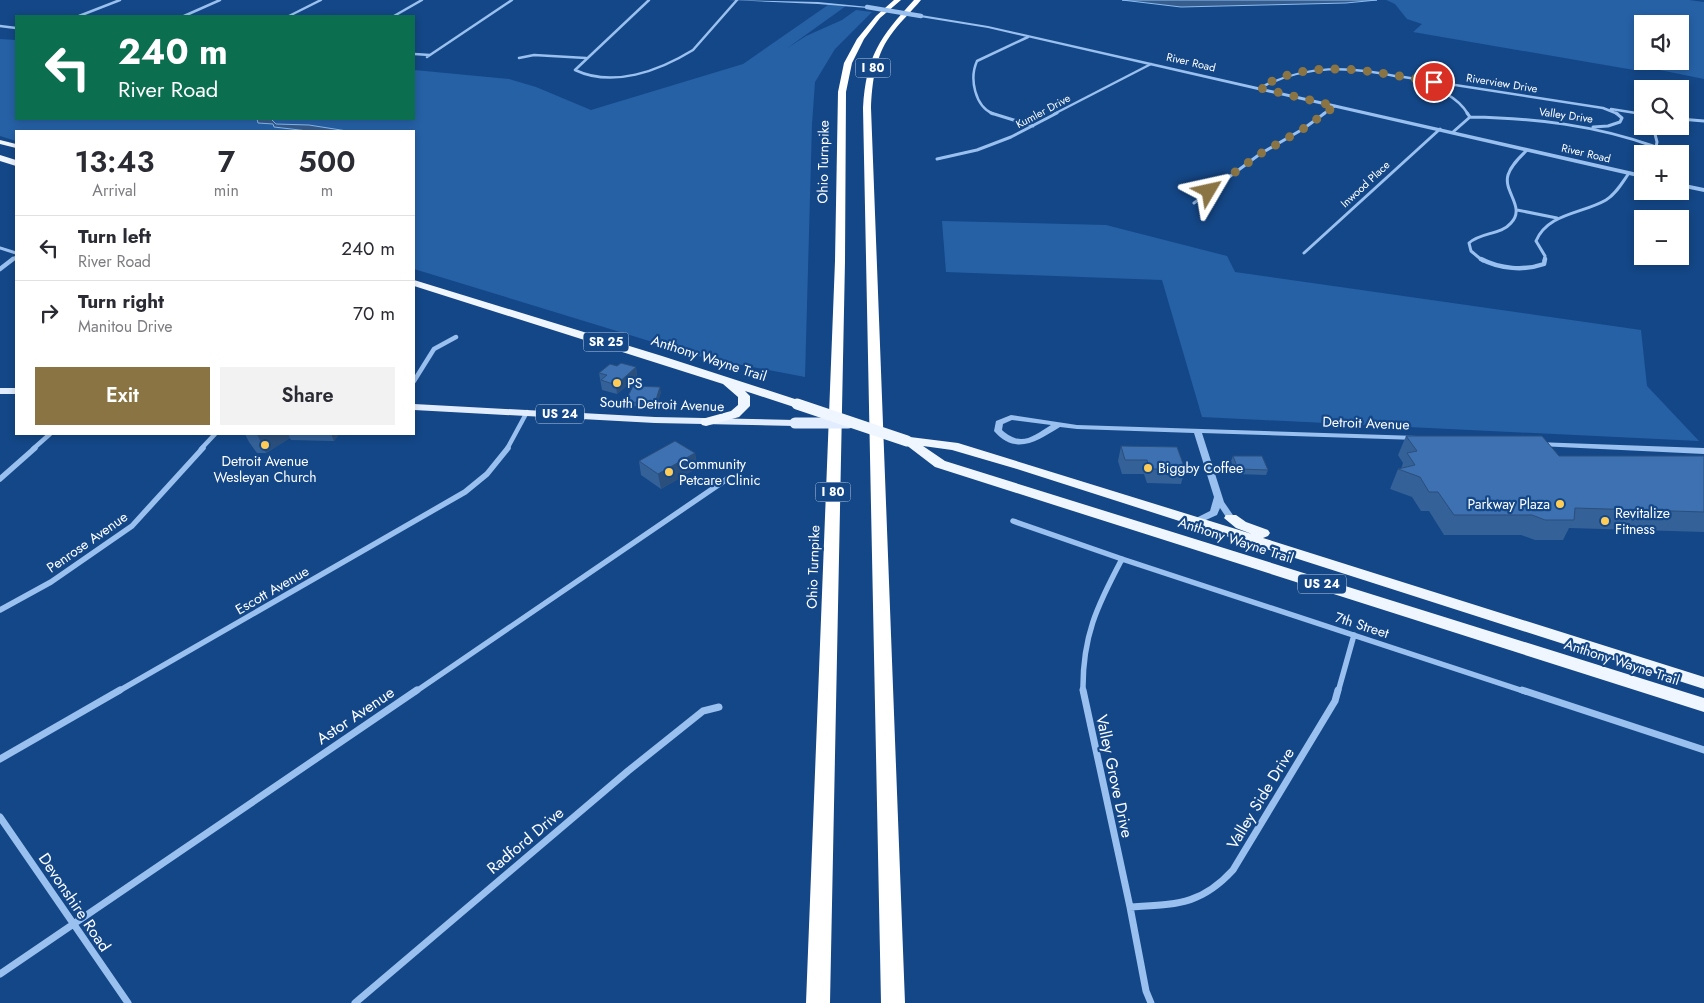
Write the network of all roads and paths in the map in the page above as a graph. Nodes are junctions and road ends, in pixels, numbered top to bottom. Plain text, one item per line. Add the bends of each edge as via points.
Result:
1 (120, 0) edge
2 (220, 0) edge
3 (321, 0) edge
4 (422, 0) edge
5 (512, 0) edge
6 (649, 0) edge
7 (730, 0) edge
8 (737, 0) edge
9 (898, 0) edge
10 (920, 8) edge
11 (82, 15) edge
12 (186, 15) edge
13 (291, 15) edge
14 (396, 15) edge
15 (0, 26) edge
16 (15, 28) edge
17 (1028, 37) junction
18 (415, 54) edge
19 (431, 55) junction
20 (427, 57) dead end
21 (519, 58) dead end
22 (586, 58) junction
23 (1151, 64) junction
24 (1397, 76) junction
25 (1260, 88) junction
26 (1335, 106) junction
27 (1604, 108) junction
28 (1634, 113) edge
29 (1470, 117) junction
30 (1689, 120) edge
31 (1704, 121) edge
32 (1033, 126) junction
33 (1593, 127) junction
34 (1440, 129) junction
35 (1453, 132) junction
36 (0, 142) edge
37 (1651, 145) edge
38 (15, 146) edge
39 (1527, 150) junction
40 (0, 158) edge
41 (937, 159) dead end
42 (15, 163) edge
43 (1630, 173) junction
44 (1634, 174) edge
45 (1689, 187) edge
46 (1704, 190) edge
47 (1194, 203) dead end
48 (1517, 210) junction
49 (1558, 218) junction
50 (0, 248) edge
51 (1304, 253) dead end
52 (15, 254) edge
53 (15, 258) edge
54 (0, 262) edge
55 (8, 262) junction
56 (0, 269) edge
57 (415, 283) edge
58 (456, 337) dead end
59 (415, 379) edge
60 (725, 380) junction
61 (0, 390) edge
62 (15, 391) edge
63 (415, 407) edge
64 (527, 412) junction
65 (706, 422) junction
66 (848, 422) junction
67 (1057, 426) junction
68 (1197, 431) junction
69 (49, 435) edge
70 (214, 435) edge
71 (1431, 439) edge
72 (907, 441) junction
73 (1526, 444) edge
74 (1704, 451) edge
75 (0, 479) edge
76 (727, 479) dead end
77 (1218, 498) junction
78 (1231, 518) joint
79 (1013, 521) dead end
80 (1197, 522) junction
81 (1122, 559) junction
82 (0, 610) edge
83 (1354, 635) junction
84 (1585, 645) junction
85 (1704, 683) edge
86 (1704, 705) edge
87 (719, 707) dead end
88 (1704, 750) edge
89 (0, 759) edge
90 (0, 817) edge
91 (1130, 907) junction
92 (73, 924) junction
93 (0, 974) edge
94 (128, 1003) edge
95 (354, 1003) edge
96 (818, 1003) edge
97 (893, 1003) edge
98 (1151, 1003) edge

1 - 11 street
2 - 12 street
3 - 13 street
4 - 14 street
5 - 19 street
6 - 22 street
7 - 8 street, River Road
8 - 10 street, River Road, bridge
8 - 22 street via 686,55 624,77 604,80 575,70
9 - 96 highway, Ohio Turnpike / I 80 via 878,17 861,39 848,63 842,92
10 - 17 street, River Road
10 - 97 highway, I 80 via 884,40 874,62 868,91 867,162
15 - 16 street
17 - 23 street, River Road
17 - 32 street via 977,61 974,82 978,102 987,110
18 - 19 street
19 - 20 street
21 - 22 street via 534,55
23 - 25 street, River Road
23 - 32 street, Kumler Drive
24 - 25 street via 1310,70 1284,75
24 - 27 street, Riverview Drive
24 - 29 street via 1450,95 1462,104
25 - 26 street, River Road
26 - 34 street, River Road
26 - 47 street via 1260,154
27 - 28 street, Riverview Drive
27 - 33 street via 1619,115 1621,121 1616,125
29 - 33 street, Valley Drive via 1533,119
29 - 35 street
30 - 31 street
32 - 41 street, Kumler Drive via 977,150
33 - 37 street, Valley Drive
34 - 35 street, River Road
34 - 51 street, Inwood Place
35 - 39 street, River Road
36 - 38 highway
39 - 43 street, River Road
39 - 48 street via 1517,159 1508,175 1507,182
40 - 42 highway
43 - 44 street, River Road
43 - 49 street via 1607,200
45 - 46 street
48 - 49 street
48 - 49 street via 1508,226 1477,237 1469,243 1470,250 1497,266 1540,267 1545,256 1538,246 1537,236
50 - 52 street
53 - 55 street
54 - 55 street
55 - 56 street
57 - 60 highway, Anthony Wayne Trail / SR 25
58 - 59 street via 434,349
60 - 65 highway via 744,396 744,406 735,414
60 - 66 highway, Anthony Wayne Trail / SR 25, bridge
61 - 62 main road
63 - 64 main road, South Detroit Avenue / US 24
64 - 65 main road, South Detroit Avenue / US 24
64 - 89 street, Escott Avenue via 500,463 464,492
65 - 66 main road, South Detroit Avenue / US 24, bridge
66 - 72 highway, Anthony Wayne Trail / US 24, bridge
67 - 67 street, Detroit Avenue via 1011,417 999,423 998,431 1006,441 1021,443
67 - 68 street, Detroit Avenue
68 - 71 street, Detroit Avenue
68 - 77 street
69 - 75 street
70 - 82 street, Penrose Avenue via 132,526 59,576
72 - 80 highway, Anthony Wayne Trail / US 24 via 953,446
72 - 86 highway, Anthony Wayne Trail / US 24 via 940,464
73 - 74 street
76 - 92 street, Astor Avenue
77 - 78 street
77 - 80 street via 1214,513
78 - 84 highway via 1252,530
79 - 81 street, 7th Street
80 - 84 highway, Anthony Wayne Trail / US 24
81 - 83 street, 7th Street
81 - 91 street, Valley Grove Drive via 1088,630 1082,679
83 - 88 street, 7th Street
83 - 91 street, Valley Side Drive via 1336,701 1233,870 1222,883 1198,899
84 - 85 highway, Anthony Wayne Trail / US 24
87 - 95 street, Radford Drive via 703,711 628,771
90 - 92 street, Devonshire Road
91 - 98 street, Valley Grove Drive
92 - 93 street, Astor Avenue
92 - 94 street, Devonshire Road

